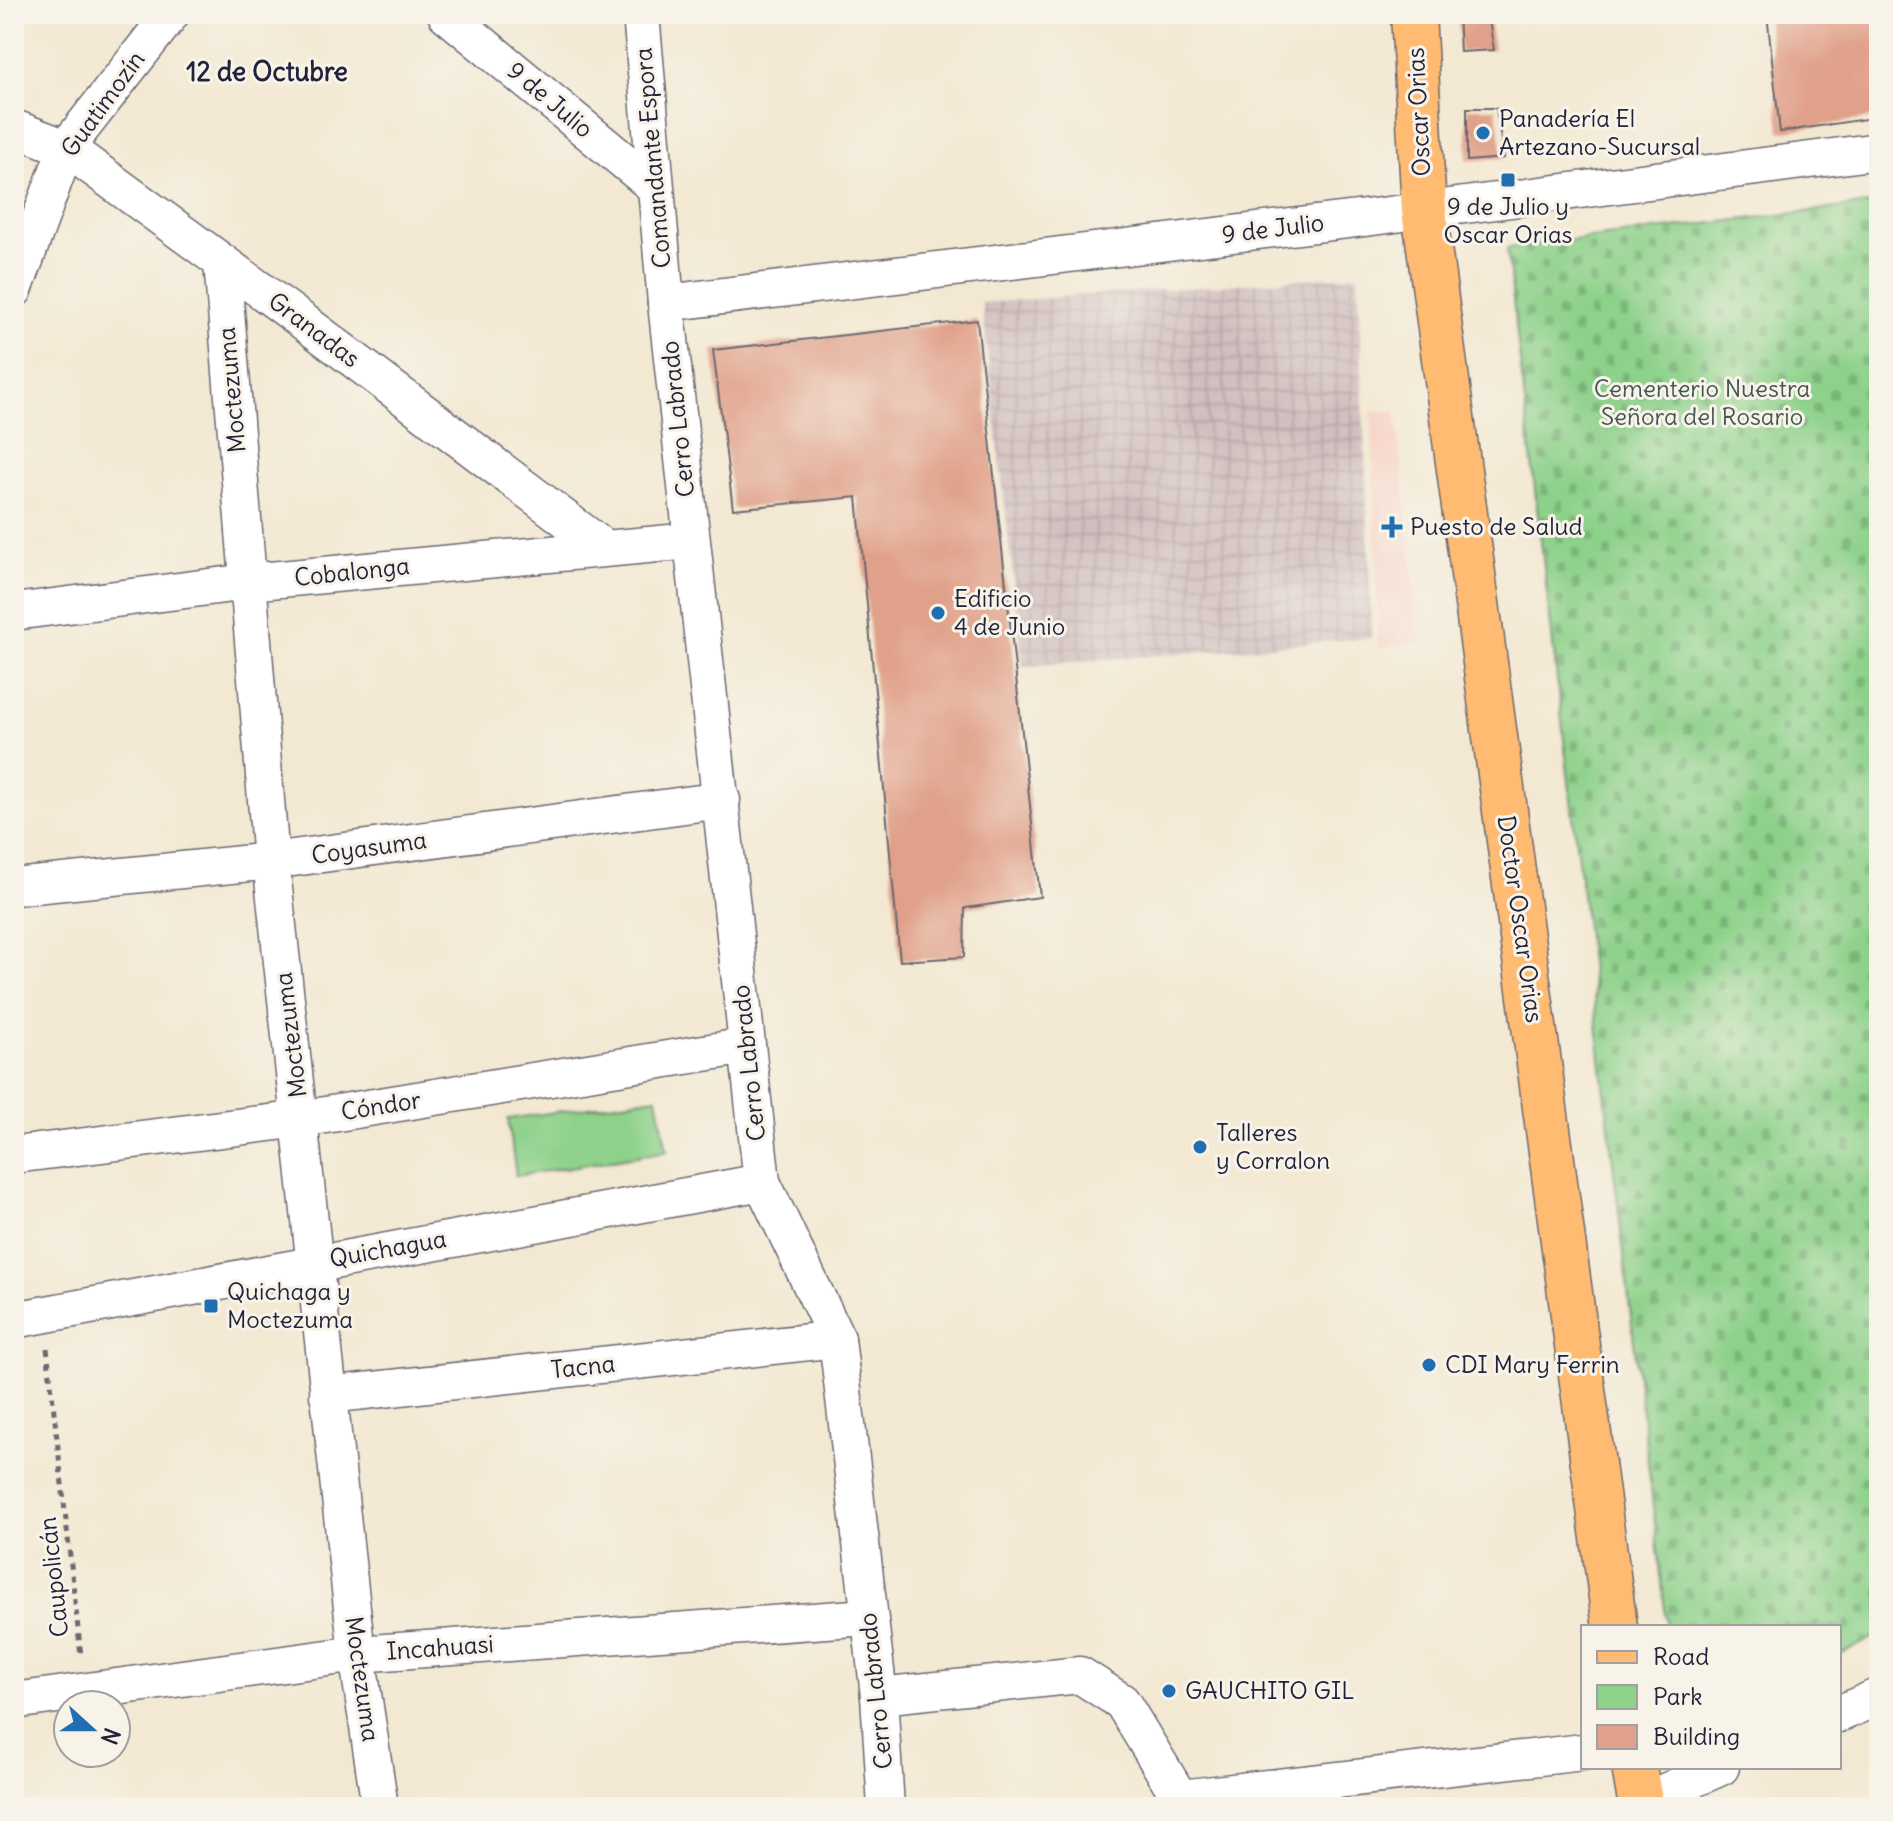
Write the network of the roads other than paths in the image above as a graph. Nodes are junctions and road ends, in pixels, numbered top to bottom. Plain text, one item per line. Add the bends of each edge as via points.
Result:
1 (171, 14) edge
2 (446, 14) edge
3 (641, 14) edge
4 (1413, 14) edge
5 (14, 128) edge
6 (66, 148) junction
7 (1879, 151) edge
8 (654, 186) junction
9 (1424, 210) junction
10 (222, 262) junction
11 (14, 290) edge
12 (666, 303) junction
13 (691, 541) junction
14 (604, 548) junction
15 (248, 582) junction
16 (14, 612) edge
17 (722, 800) junction
18 (271, 861) junction
19 (14, 887) edge
20 (747, 1046) junction
21 (301, 1119) junction
22 (14, 1155) edge
23 (762, 1182) junction
24 (313, 1263) junction
25 (29, 1317) edge
26 (837, 1339) junction
27 (328, 1395) junction
28 (868, 1617) junction
29 (1615, 1625) edge
30 (357, 1654) junction
31 (879, 1696) junction
32 (1879, 1696) edge
33 (14, 1701) edge
34 (1841, 1713) edge
35 (1581, 1752) edge
36 (1714, 1769) edge
37 (1638, 1792) edge
38 (1180, 1802) edge
39 (380, 1807) edge
40 (886, 1807) edge

1 - 6 street, Guatimozín
2 - 8 street, 9 de Julio
3 - 8 street, Comandante Espora
4 - 9 main road, Oscar Orias
5 - 6 street, Granadas
6 - 10 street, Granadas
6 - 11 street, Guatimozín
7 - 9 street, 9 de Julio
8 - 12 street, Comandante Espora
9 - 12 street, 9 de Julio
9 - 29 main road, Doctor Oscar Orias
10 - 14 street, Granadas
10 - 15 street, Moctezuma
12 - 13 street, Cerro Labrado
13 - 14 street, Cobalonga
13 - 17 street, Cerro Labrado
14 - 15 street, Cobalonga
15 - 16 street, Cobalonga
15 - 18 street, Moctezuma
17 - 18 street, Coyasuma
17 - 20 street, Cerro Labrado
18 - 19 street, Coyasuma
18 - 21 street, Moctezuma
20 - 21 street, Cóndor
20 - 23 street, Cerro Labrado
21 - 22 street, Cóndor
21 - 24 street, Moctezuma
23 - 24 street, Quichagua
23 - 26 street, Cerro Labrado
24 - 25 street, Quichagua
24 - 27 street, Moctezuma
26 - 27 street, Tacna
26 - 28 street, Cerro Labrado
27 - 30 street, Moctezuma
28 - 30 street, Incahuasi
28 - 31 street, Cerro Labrado
30 - 33 street, Incahuasi
30 - 39 street, Moctezuma
31 - 38 street via 1080,1675 1122,1702
31 - 40 street, Cerro Labrado
32 - 34 street
35 - 38 street
36 - 37 street

